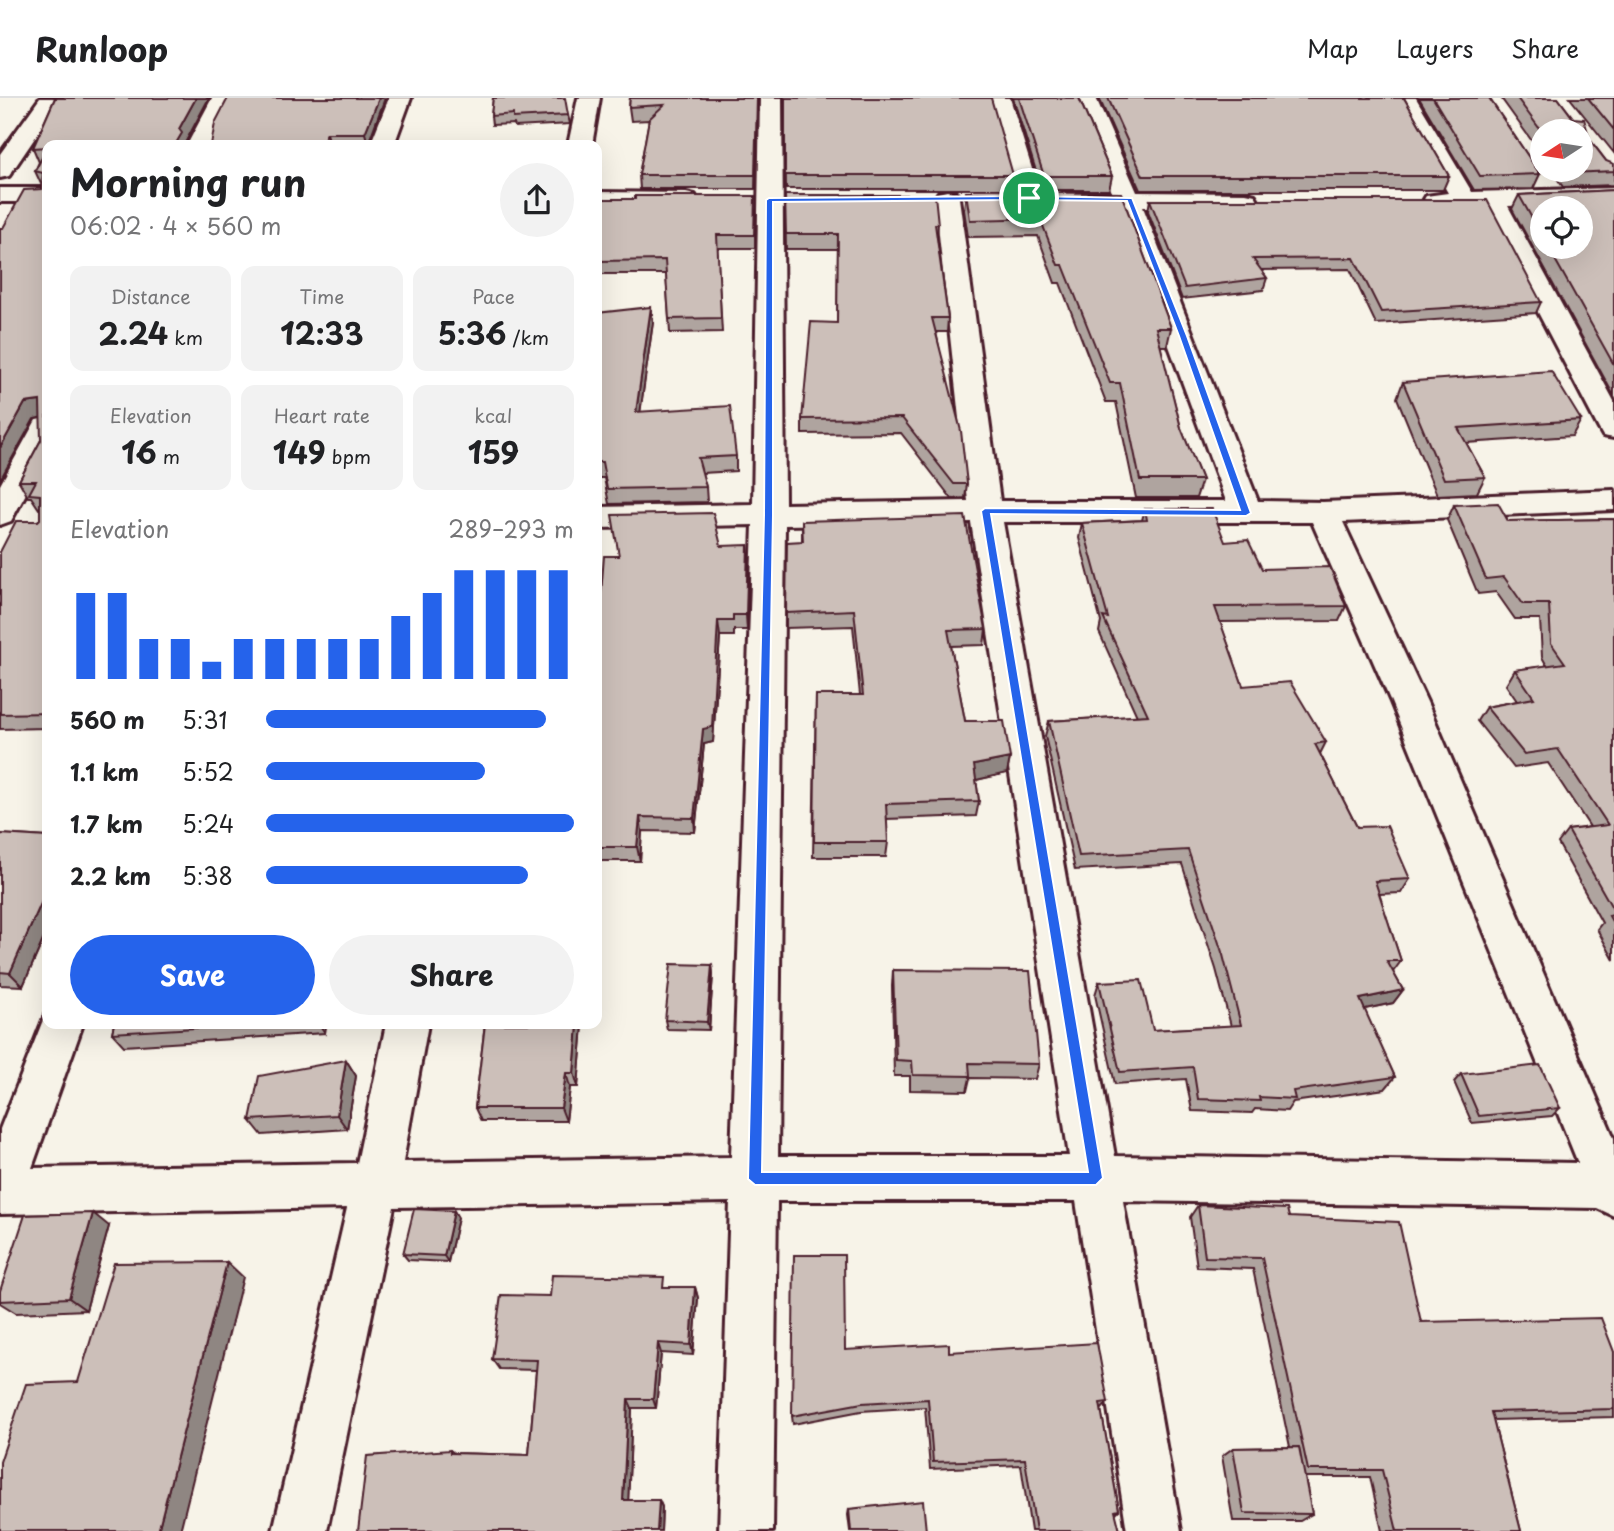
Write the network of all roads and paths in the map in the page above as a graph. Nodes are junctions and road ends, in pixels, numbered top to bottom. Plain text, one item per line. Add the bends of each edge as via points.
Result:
1 (51, 98) edge
2 (223, 98) edge
3 (400, 98) edge
4 (589, 98) edge
5 (771, 98) edge
6 (999, 98) edge
7 (1085, 98) edge
8 (1405, 98) edge
9 (202, 140) edge
10 (384, 140) edge
11 (581, 140) edge
12 (0, 171) edge
13 (0, 195) edge
14 (42, 195) edge
15 (1614, 195) edge
16 (1593, 196) edge
17 (947, 198) dead end
18 (1002, 198) edge
19 (1029, 198) junction
20 (602, 199) edge
21 (1130, 199) junction
22 (1530, 199) edge
23 (716, 200) edge
24 (1270, 200) edge
25 (1409, 200) edge
26 (1479, 201) junction
27 (1614, 429) edge
28 (42, 439) edge
29 (1614, 500) edge
30 (985, 511) junction
31 (1322, 512) junction
32 (1246, 513) junction
33 (769, 515) junction
34 (602, 517) edge
35 (8, 520) edge
36 (59, 1029) edge
37 (406, 1029) edge
38 (1096, 1178) junction
39 (755, 1179) junction
40 (376, 1186) junction
41 (1613, 1189) edge
42 (0, 1191) edge
43 (300, 1531) edge
44 (746, 1531) edge
45 (1154, 1531) edge

1 - 12 street
2 - 9 street
3 - 10 street
4 - 11 street
5 - 33 street
6 - 19 street
7 - 21 street
8 - 26 street
13 - 14 street
15 - 16 street
17 - 30 street
18 - 19 street
19 - 21 street
20 - 23 street
21 - 24 street
21 - 32 street
22 - 26 street
25 - 26 street
26 - 27 street
28 - 35 street
29 - 31 street
30 - 32 street
30 - 33 street
30 - 38 street
31 - 32 street
31 - 41 street via 1409,702
33 - 34 street
33 - 39 street
36 - 42 street
37 - 40 street
38 - 39 street
38 - 41 street
38 - 45 street
39 - 40 street
39 - 44 street
40 - 42 street
40 - 43 street

